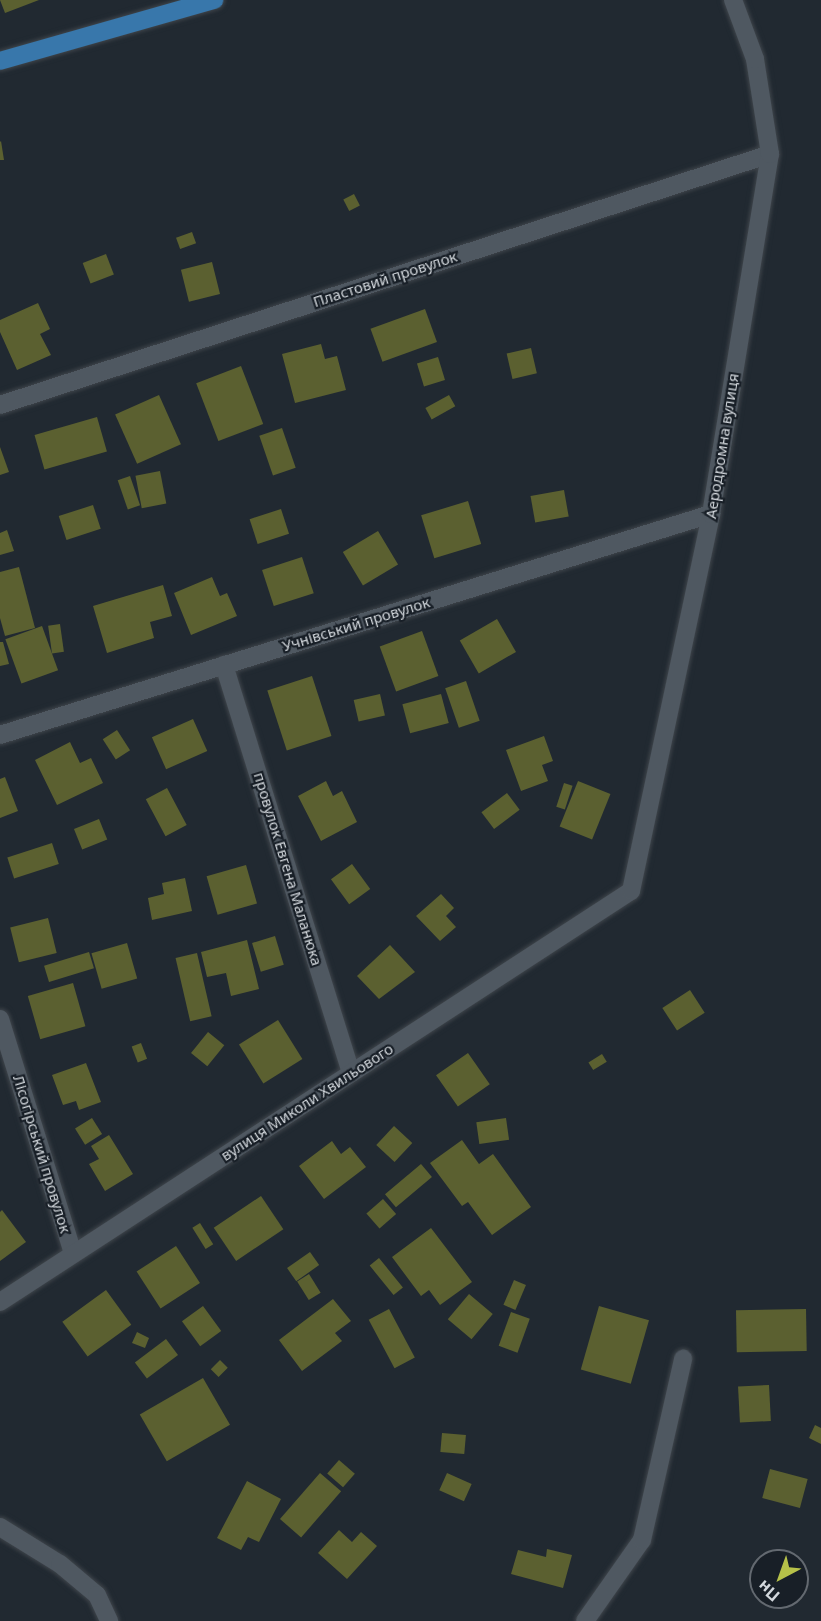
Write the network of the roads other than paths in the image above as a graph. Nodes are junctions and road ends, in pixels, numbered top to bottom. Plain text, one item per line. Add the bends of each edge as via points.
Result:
1 (214, 0) edge
2 (733, 0) edge
3 (0, 61) edge
4 (770, 154) junction
5 (0, 405) edge
6 (711, 514) junction
7 (224, 665) junction
8 (0, 735) edge
9 (631, 891) joint
10 (0, 1019) edge
11 (351, 1073) junction
12 (73, 1254) junction
13 (0, 1302) edge
14 (682, 1359) dead end
15 (0, 1527) edge
16 (110, 1621) edge
17 (585, 1621) edge

1 - 3 main road
2 - 4 street, Аеродромна вулиця via 755,59
4 - 5 street, Пластовий провулок
4 - 6 street, Аеродромна вулиця
6 - 7 street, Учнівський провулок
6 - 9 street, Аеродромна вулиця
7 - 8 street, Учнівський провулок
7 - 11 street, провулок Евгена Маланюка
9 - 11 street, вулиця Миколи Хвильового
10 - 12 street, Лісогірський провулок
11 - 12 street, вулиця Миколи Хвильового
12 - 13 street, вулиця Миколи Хвильового
14 - 17 street via 642,1540
15 - 16 street via 60,1564 97,1595

